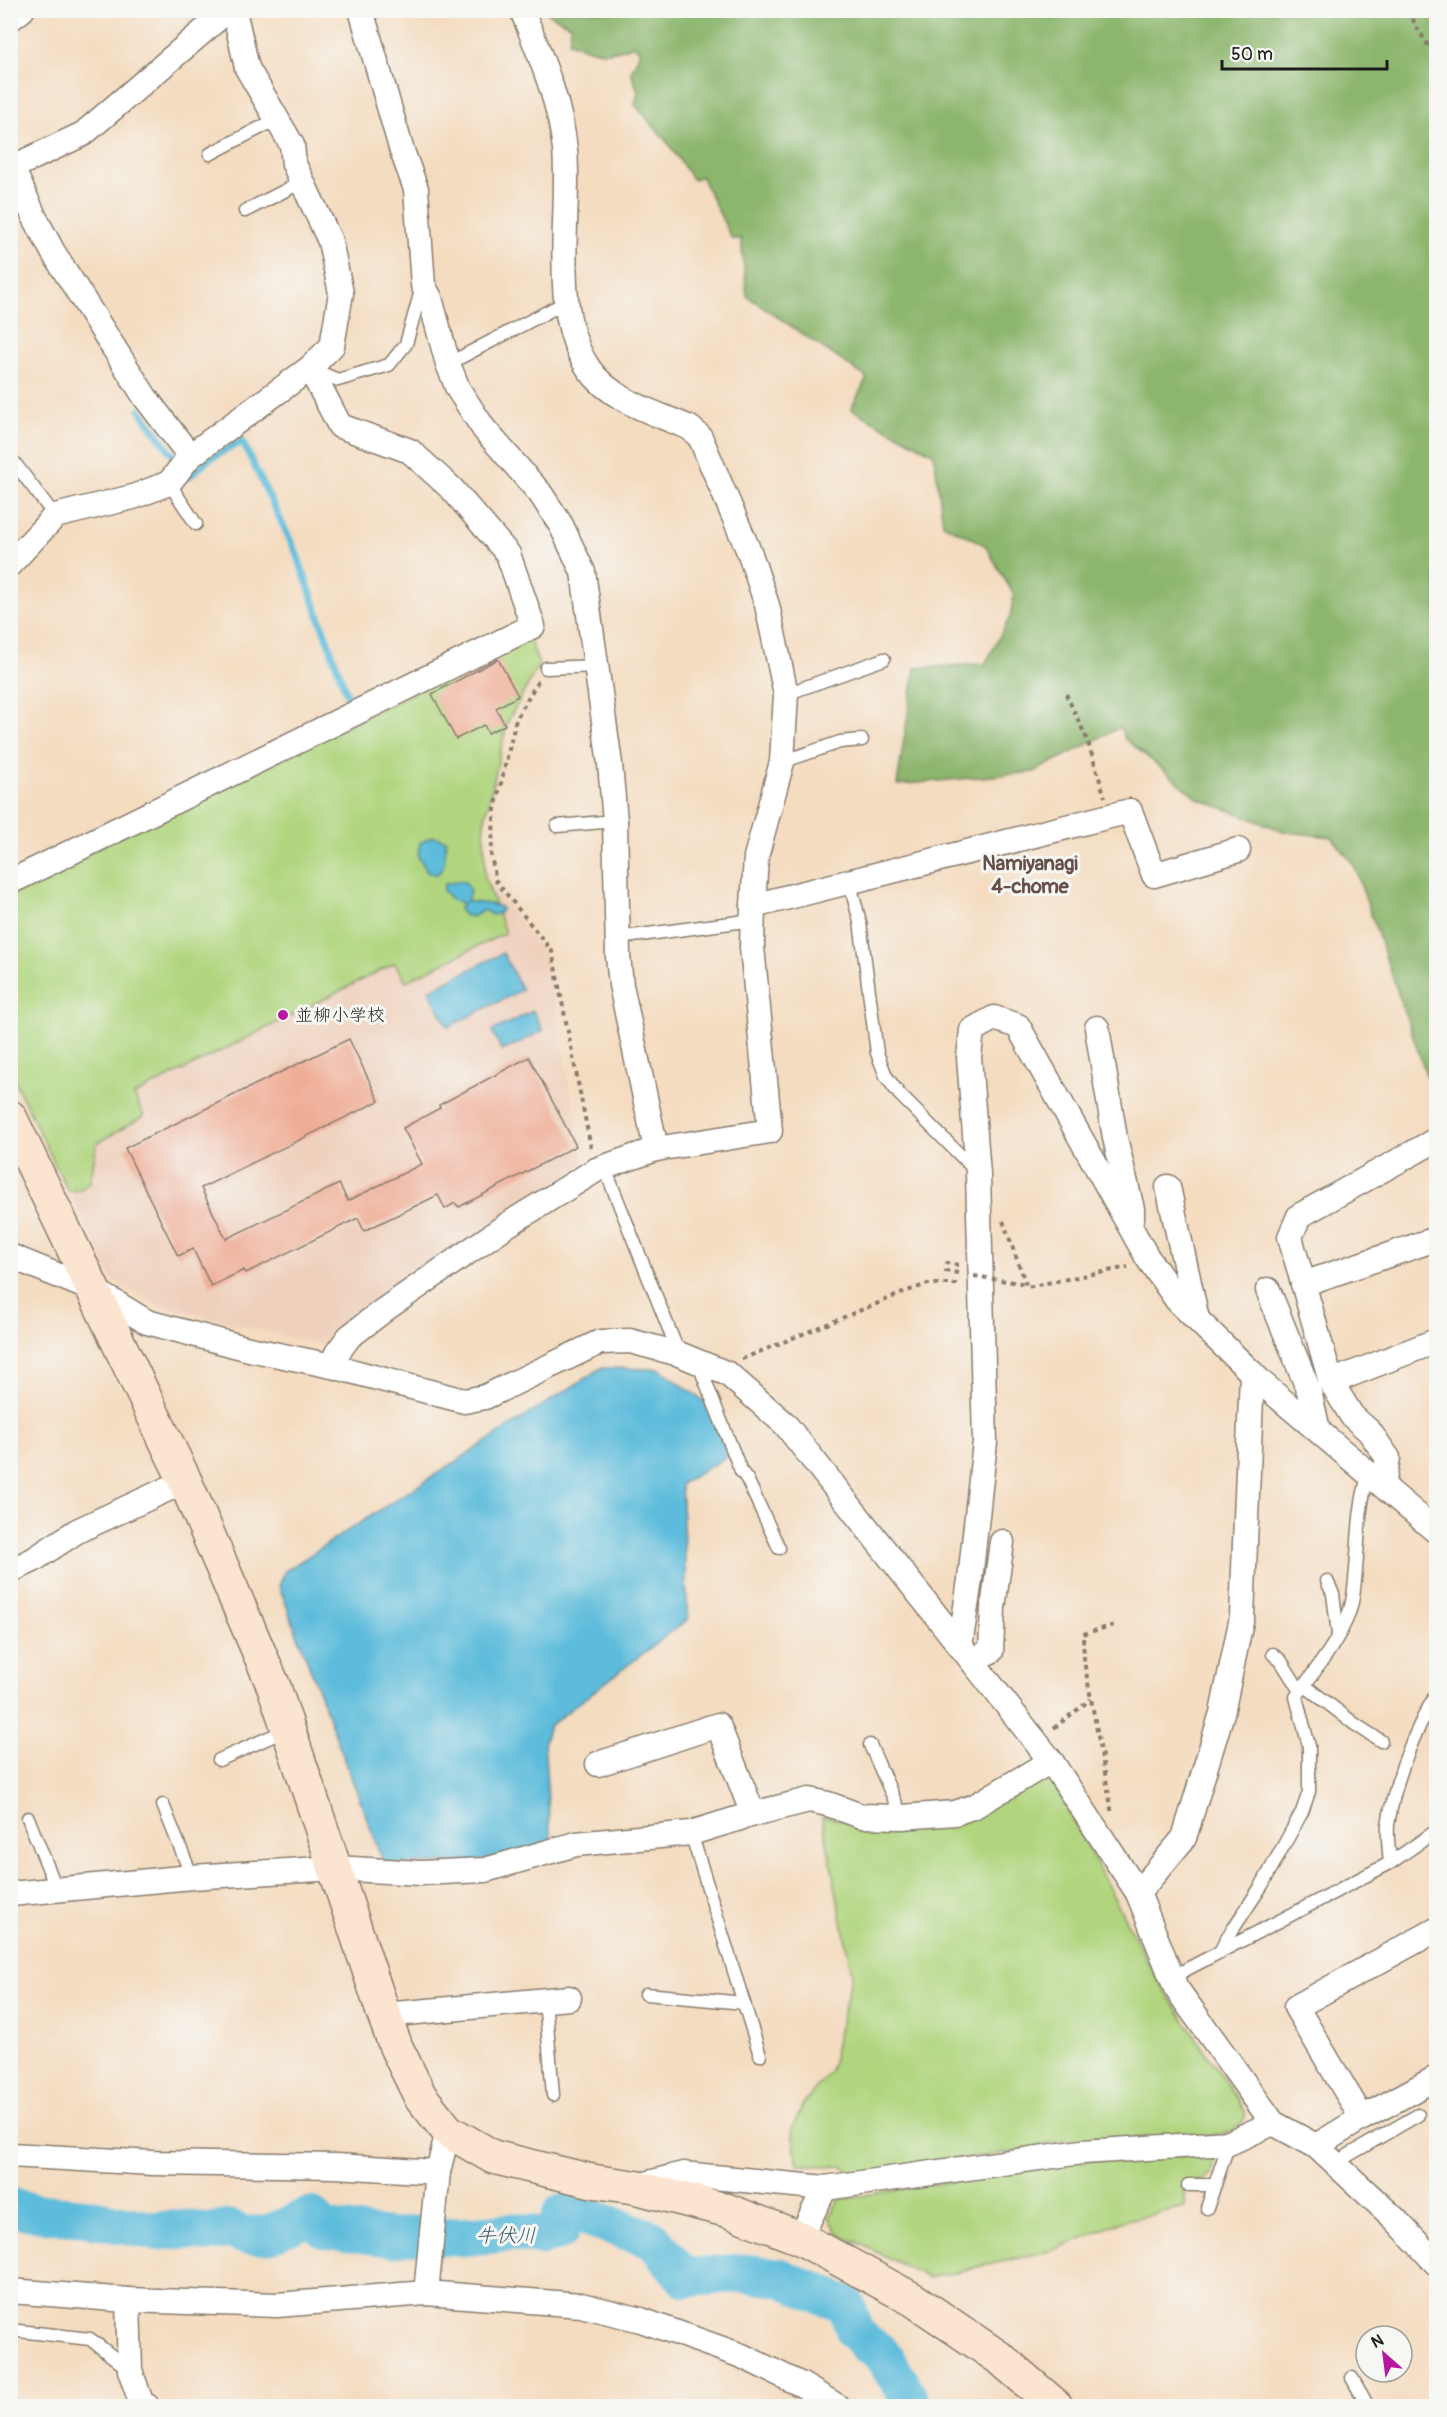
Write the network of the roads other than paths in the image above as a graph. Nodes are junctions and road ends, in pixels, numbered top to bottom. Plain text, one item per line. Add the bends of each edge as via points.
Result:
1 (22, 10) edge
2 (228, 10) edge
3 (234, 10) edge
4 (361, 10) edge
5 (522, 10) edge
6 (10, 19) edge
7 (277, 119) junction
8 (210, 154) dead end
9 (12, 165) edge
10 (302, 182) junction
11 (245, 211) dead end
12 (423, 285) junction
13 (566, 302) junction
14 (448, 364) junction
15 (310, 368) junction
16 (190, 456) junction
17 (10, 457) edge
18 (170, 483) junction
19 (55, 516) junction
20 (196, 524) dead end
21 (10, 564) edge
22 (884, 659) dead end
23 (598, 666) junction
24 (546, 668) road end
25 (786, 694) junction
26 (862, 740) dead end
27 (782, 762) junction
28 (615, 821) junction
29 (557, 826) dead end
30 (1238, 850) dead end
31 (849, 880) junction
32 (10, 882) edge
33 (753, 913) junction
34 (618, 938) junction
35 (1096, 1028) dead end
36 (10, 1117) edge
37 (1437, 1140) edge
38 (656, 1149) junction
39 (600, 1168) junction
40 (978, 1174) junction
41 (1168, 1187) dead end
42 (1131, 1228) junction
43 (1437, 1239) edge
44 (10, 1256) edge
45 (1303, 1284) junction
46 (1268, 1290) dead end
47 (96, 1291) junction
48 (1197, 1319) junction
49 (1437, 1341) edge
50 (688, 1358) junction
51 (332, 1366) junction
52 (1252, 1373) junction
53 (1331, 1382) junction
54 (1318, 1430) junction
55 (186, 1480) junction
56 (1376, 1480) junction
57 (1437, 1531) edge
58 (1002, 1542) dead end
59 (779, 1548) dead end
60 (10, 1571) edge
61 (1327, 1581) dead end
62 (1338, 1634) junction
63 (966, 1653) junction
64 (1273, 1654) dead end
65 (1302, 1688) junction
66 (1437, 1694) edge
67 (288, 1729) junction
68 (1381, 1741) dead end
69 (870, 1745) dead end
70 (219, 1760) dead end
71 (1051, 1761) junction
72 (598, 1764) dead end
73 (163, 1805) dead end
74 (753, 1814) junction
75 (902, 1817) junction
76 (28, 1818) dead end
77 (1437, 1831) edge
78 (691, 1833) junction
79 (1390, 1863) junction
80 (335, 1868) junction
81 (192, 1877) junction
82 (57, 1890) junction
83 (1138, 1893) junction
84 (10, 1894) edge
85 (1437, 1930) edge
86 (1220, 1952) junction
87 (1172, 1977) junction
88 (646, 1994) dead end
89 (569, 1998) dead end
90 (545, 2000) junction
91 (744, 2003) junction
92 (384, 2015) junction
93 (760, 2055) dead end
94 (1437, 2078) edge
95 (553, 2095) dead end
96 (1418, 2115) dead end
97 (1362, 2118) junction
98 (1273, 2123) junction
99 (448, 2131) junction
100 (1230, 2143) junction
101 (1316, 2146) junction
102 (10, 2155) edge
103 (1335, 2163) junction
104 (437, 2179) junction
105 (1188, 2185) dead end
106 (1215, 2185) junction
107 (634, 2187) junction
108 (825, 2188) junction
109 (1208, 2208) dead end
110 (800, 2238) junction
111 (1437, 2263) edge
112 (426, 2288) junction
113 (10, 2291) edge
114 (128, 2300) junction
115 (10, 2331) edge
116 (130, 2370) junction
117 (1352, 2378) dead end
118 (144, 2406) edge
119 (837, 2406) edge
120 (1056, 2406) edge
121 (1368, 2406) edge

1 - 6 street
2 - 9 street via 83,134
3 - 7 street via 247,68
4 - 12 street via 416,189
5 - 13 street via 556,96 565,150
7 - 8 lane
7 - 10 street via 292,145 294,164
9 - 16 street via 53,252 145,397
10 - 11 lane
10 - 15 street via 330,241 341,293 332,346
12 - 14 street
12 - 15 lane via 406,344 388,365 338,380
13 - 14 lane
13 - 25 street via 575,344 590,370 612,392 690,428 700,437 750,554 767,605
14 - 23 street via 458,389 484,429 540,493 561,525 583,572
15 - 16 street
15 - 32 street via 340,426 410,451 452,489 508,554 532,626
16 - 18 street
17 - 19 lane
18 - 19 street via 133,497
18 - 20 lane
19 - 21 street
22 - 25 lane
23 - 24 lane
23 - 28 street
25 - 27 street
26 - 27 lane via 840,742
27 - 33 street via 756,857
28 - 29 lane
28 - 34 street
30 - 31 street via 1154,875 1130,811
31 - 33 street
31 - 40 lane via 860,922 877,1053 886,1076
33 - 34 lane
33 - 38 street via 752,946 770,1131
34 - 38 street via 621,985
35 - 42 street via 1114,1138 1132,1209
36 - 47 street
37 - 45 street via 1299,1216 1290,1237
38 - 39 street
39 - 50 lane
39 - 51 street via 507,1225 384,1310 350,1337
40 - 42 street via 969,1057 972,1030 994,1018 1018,1026
40 - 63 street via 985,1442
41 - 48 street
42 - 48 street via 1177,1300
43 - 45 street
44 - 47 street
45 - 53 street
46 - 54 street via 1309,1391
47 - 51 street via 147,1322
47 - 55 street
48 - 52 street
49 - 53 street
50 - 51 street via 630,1341 600,1342 485,1397 464,1401
50 - 59 lane
50 - 63 street via 728,1374 785,1425
52 - 54 street
52 - 83 street via 1242,1617 1222,1713 1184,1838
53 - 56 street via 1352,1416 1369,1431 1388,1458
54 - 56 street
55 - 60 street via 77,1532
55 - 67 street
56 - 57 street
56 - 62 lane via 1362,1496 1352,1603
58 - 63 street via 990,1651
61 - 62 lane via 1333,1594
62 - 65 lane
63 - 71 street
64 - 65 lane
65 - 68 lane
65 - 86 lane via 1296,1696 1309,1746 1309,1792 1262,1886
66 - 79 lane via 1401,1771 1388,1827
67 - 70 lane
67 - 80 street
69 - 75 lane
71 - 75 street via 975,1806 956,1813
71 - 83 street
72 - 74 street via 718,1725
73 - 81 lane
74 - 75 street via 808,1800 861,1816
74 - 78 street
76 - 82 lane
77 - 79 lane
78 - 80 street via 576,1844 486,1870 420,1873
78 - 91 lane
79 - 86 lane
80 - 81 street
80 - 92 street
81 - 82 street
82 - 84 street
83 - 87 street
85 - 97 street via 1296,2007
86 - 87 lane
87 - 98 street
88 - 91 lane
89 - 90 street
90 - 92 street
90 - 95 lane
91 - 93 lane
92 - 99 street via 420,2096
94 - 97 street
96 - 103 lane
97 - 101 street
98 - 100 street
98 - 101 street
99 - 104 street
99 - 107 street via 493,2157
100 - 106 lane
100 - 108 street via 1082,2152
101 - 103 street
102 - 104 street via 153,2163 336,2166
103 - 111 street
104 - 112 street
105 - 106 lane
106 - 109 lane
107 - 108 street via 683,2174
107 - 110 street via 726,2210
108 - 110 street
110 - 120 street via 914,2300 1001,2359
112 - 114 street via 277,2305
112 - 119 street via 581,2305 641,2320 742,2356
113 - 114 street
114 - 116 street
115 - 116 lane via 90,2339
116 - 118 street
117 - 121 lane

